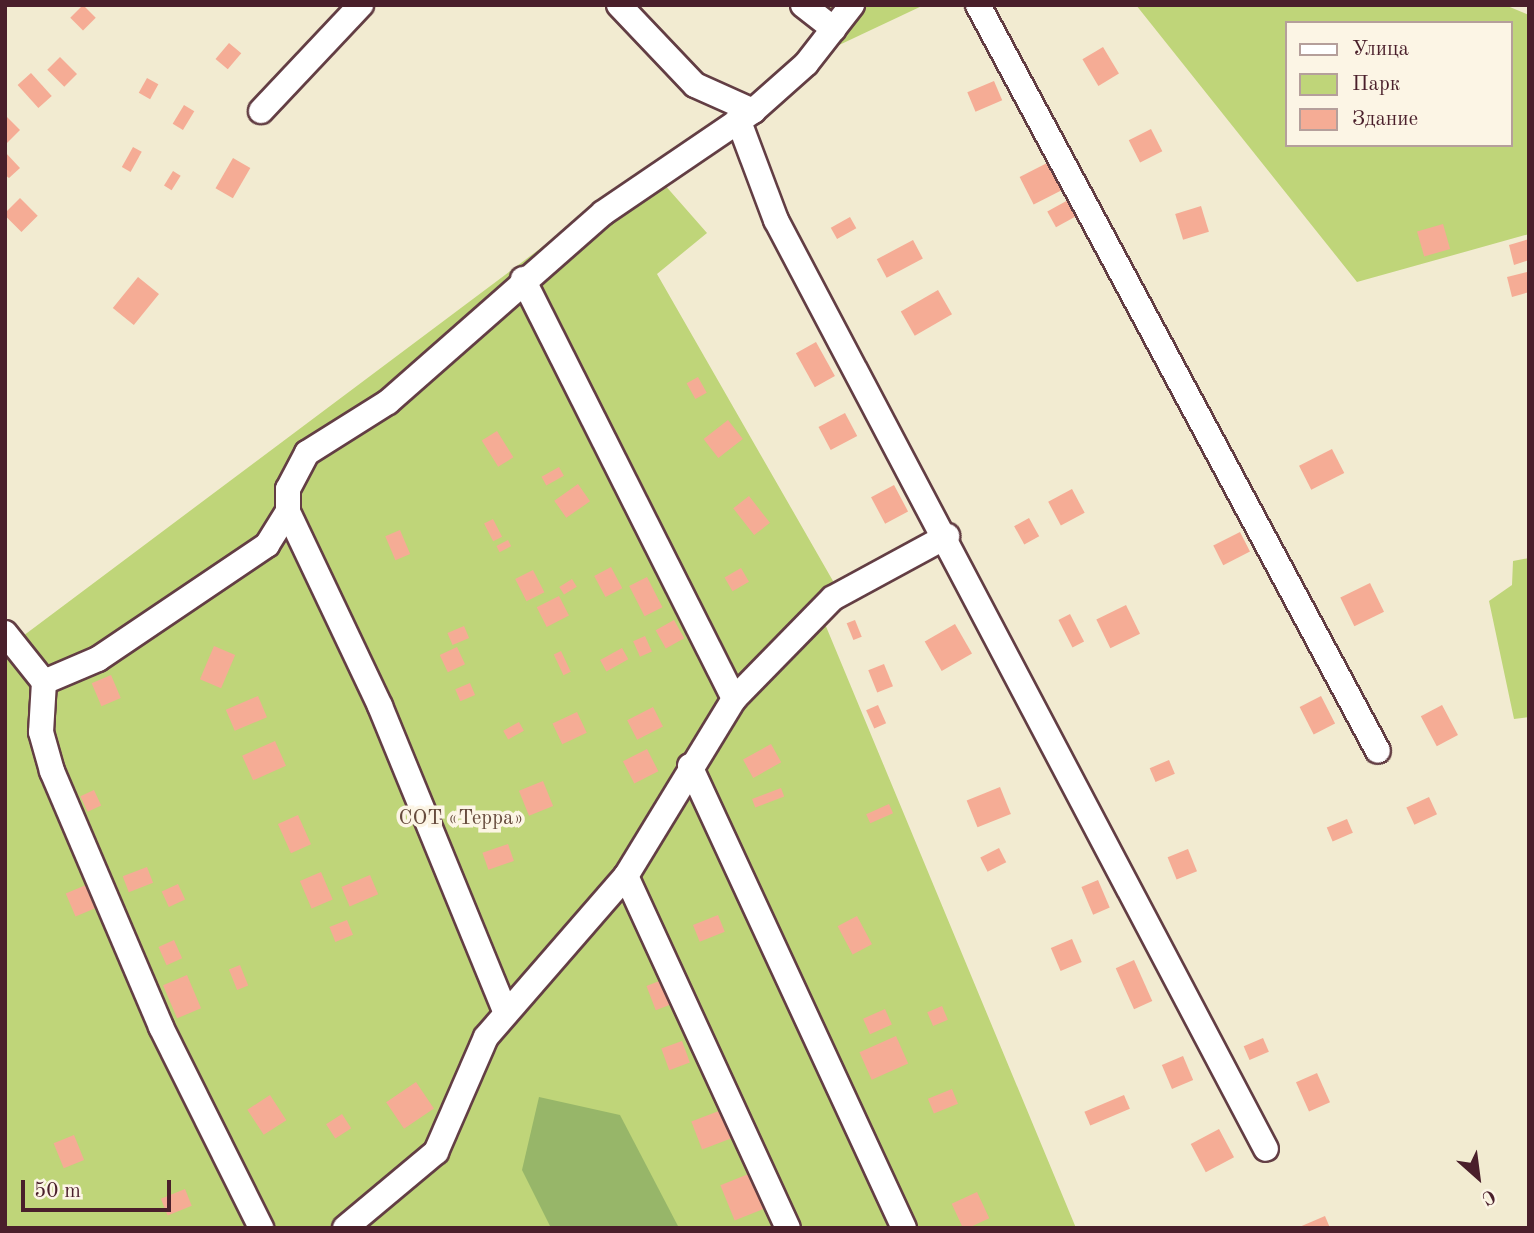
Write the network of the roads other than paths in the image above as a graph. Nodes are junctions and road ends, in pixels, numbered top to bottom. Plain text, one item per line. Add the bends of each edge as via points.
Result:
1 (361, 5) edge
2 (619, 5) edge
3 (803, 5) edge
4 (852, 5) edge
5 (978, 5) edge
6 (834, 29) junction
7 (261, 111) dead end
8 (746, 115) junction
9 (523, 279) junction
10 (288, 512) junction
11 (947, 536) junction
12 (5, 633) edge
13 (44, 682) junction
14 (734, 699) junction
15 (1378, 751) dead end
16 (690, 766) junction
17 (626, 876) junction
18 (505, 1011) junction
19 (1266, 1149) dead end
20 (261, 1228) edge
21 (345, 1228) edge
22 (788, 1228) edge
23 (904, 1228) edge

1 - 7 street
2 - 8 street via 695,85
3 - 6 street
4 - 6 street
5 - 15 street
6 - 8 street
8 - 9 street via 603,213
8 - 11 street via 776,220
9 - 10 street via 388,402 307,453 289,489
9 - 14 street
10 - 13 street via 255,554 98,659
10 - 18 street via 380,706
11 - 14 street via 833,598
11 - 19 street
12 - 13 street
13 - 20 street via 41,732 52,771 161,1027
14 - 16 street
16 - 17 street
16 - 23 street
17 - 18 street
17 - 22 street
18 - 21 street via 471,1062 436,1152

